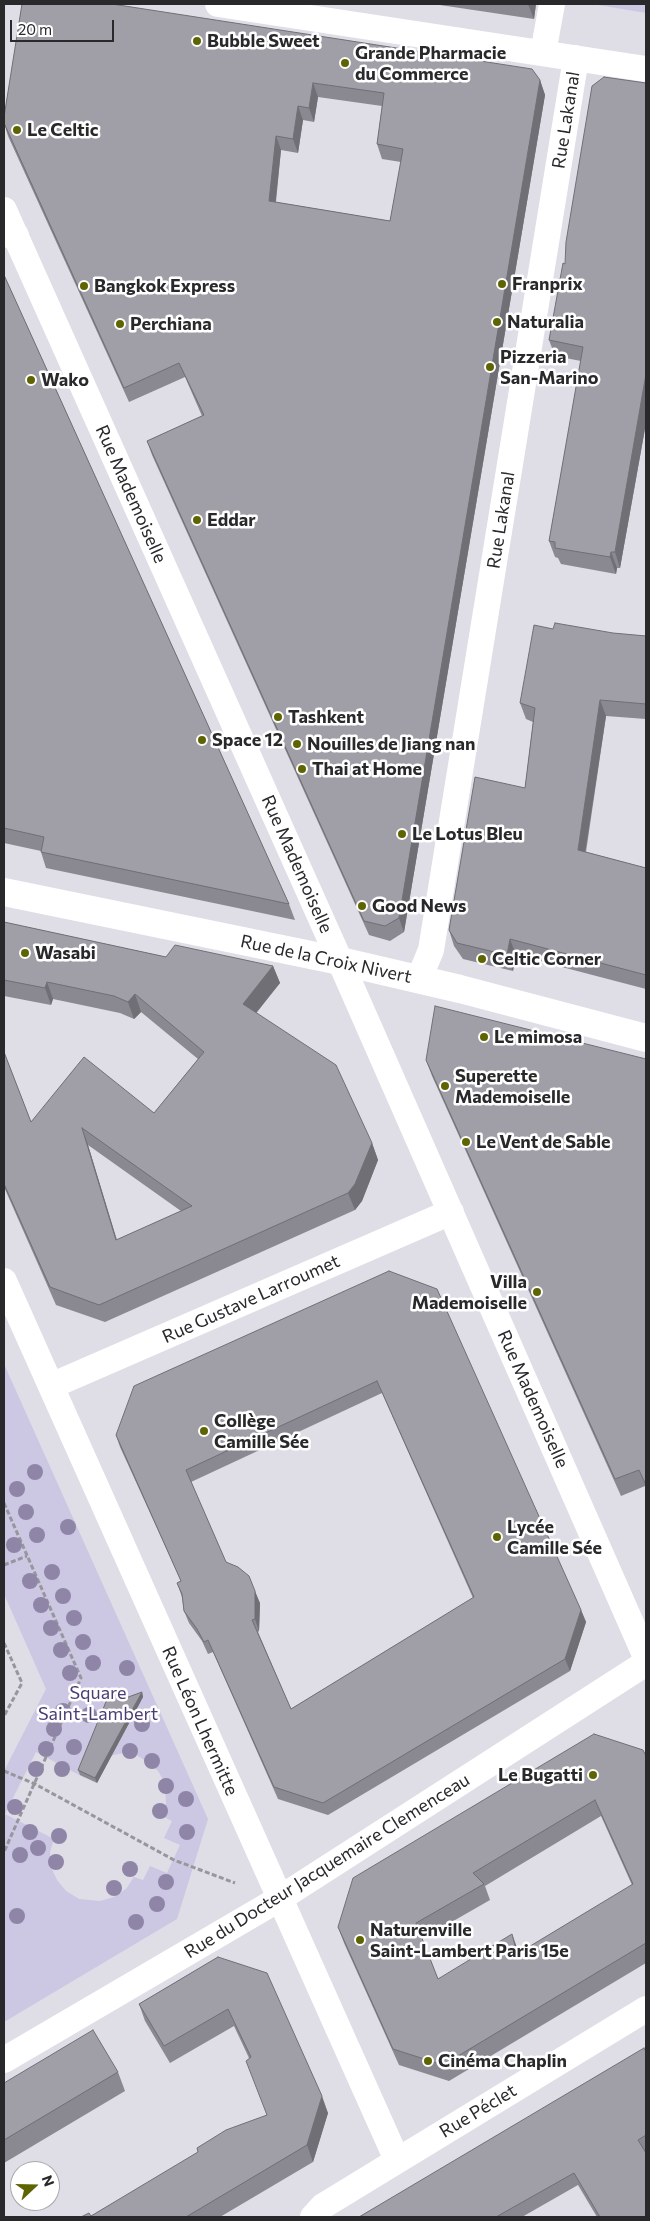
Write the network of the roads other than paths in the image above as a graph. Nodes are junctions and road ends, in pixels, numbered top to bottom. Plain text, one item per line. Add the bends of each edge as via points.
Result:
1 (218, 4) edge
2 (552, 4) edge
3 (543, 53) junction
4 (576, 58) junction
5 (646, 69) edge
6 (4, 210) edge
7 (9, 234) edge
8 (4, 892) edge
9 (340, 961) junction
10 (419, 979) junction
11 (646, 1038) edge
12 (451, 1212) junction
13 (4, 1281) edge
14 (51, 1386) junction
15 (646, 1657) edge
16 (646, 1663) edge
17 (279, 1900) junction
18 (646, 2009) edge
19 (4, 2060) edge
20 (397, 2160) junction
21 (313, 2213) edge

1 - 3 street
2 - 3 street
3 - 4 street
4 - 5 street
4 - 10 street, Rue Lakanal via 431,950
6 - 7 street, Rue Mademoiselle
7 - 9 street, Rue Mademoiselle
8 - 9 street, Rue de la Croix Nivert
9 - 10 street, Rue de la Croix Nivert
9 - 12 street, Rue Mademoiselle
10 - 11 street, Rue de la Croix Nivert
12 - 14 street, Rue Gustave Larroumet
12 - 15 street, Rue Mademoiselle
13 - 14 street, Rue Léon Lhermitte
14 - 17 street, Rue Léon Lhermitte
16 - 17 street, Rue du Docteur Jacquemaire Clemenceau
17 - 19 street, Rue du Docteur Jacquemaire Clemenceau
17 - 20 street, Rue Léon Lhermitte
18 - 20 street, Rue Péclet
20 - 21 street, Rue Péclet

